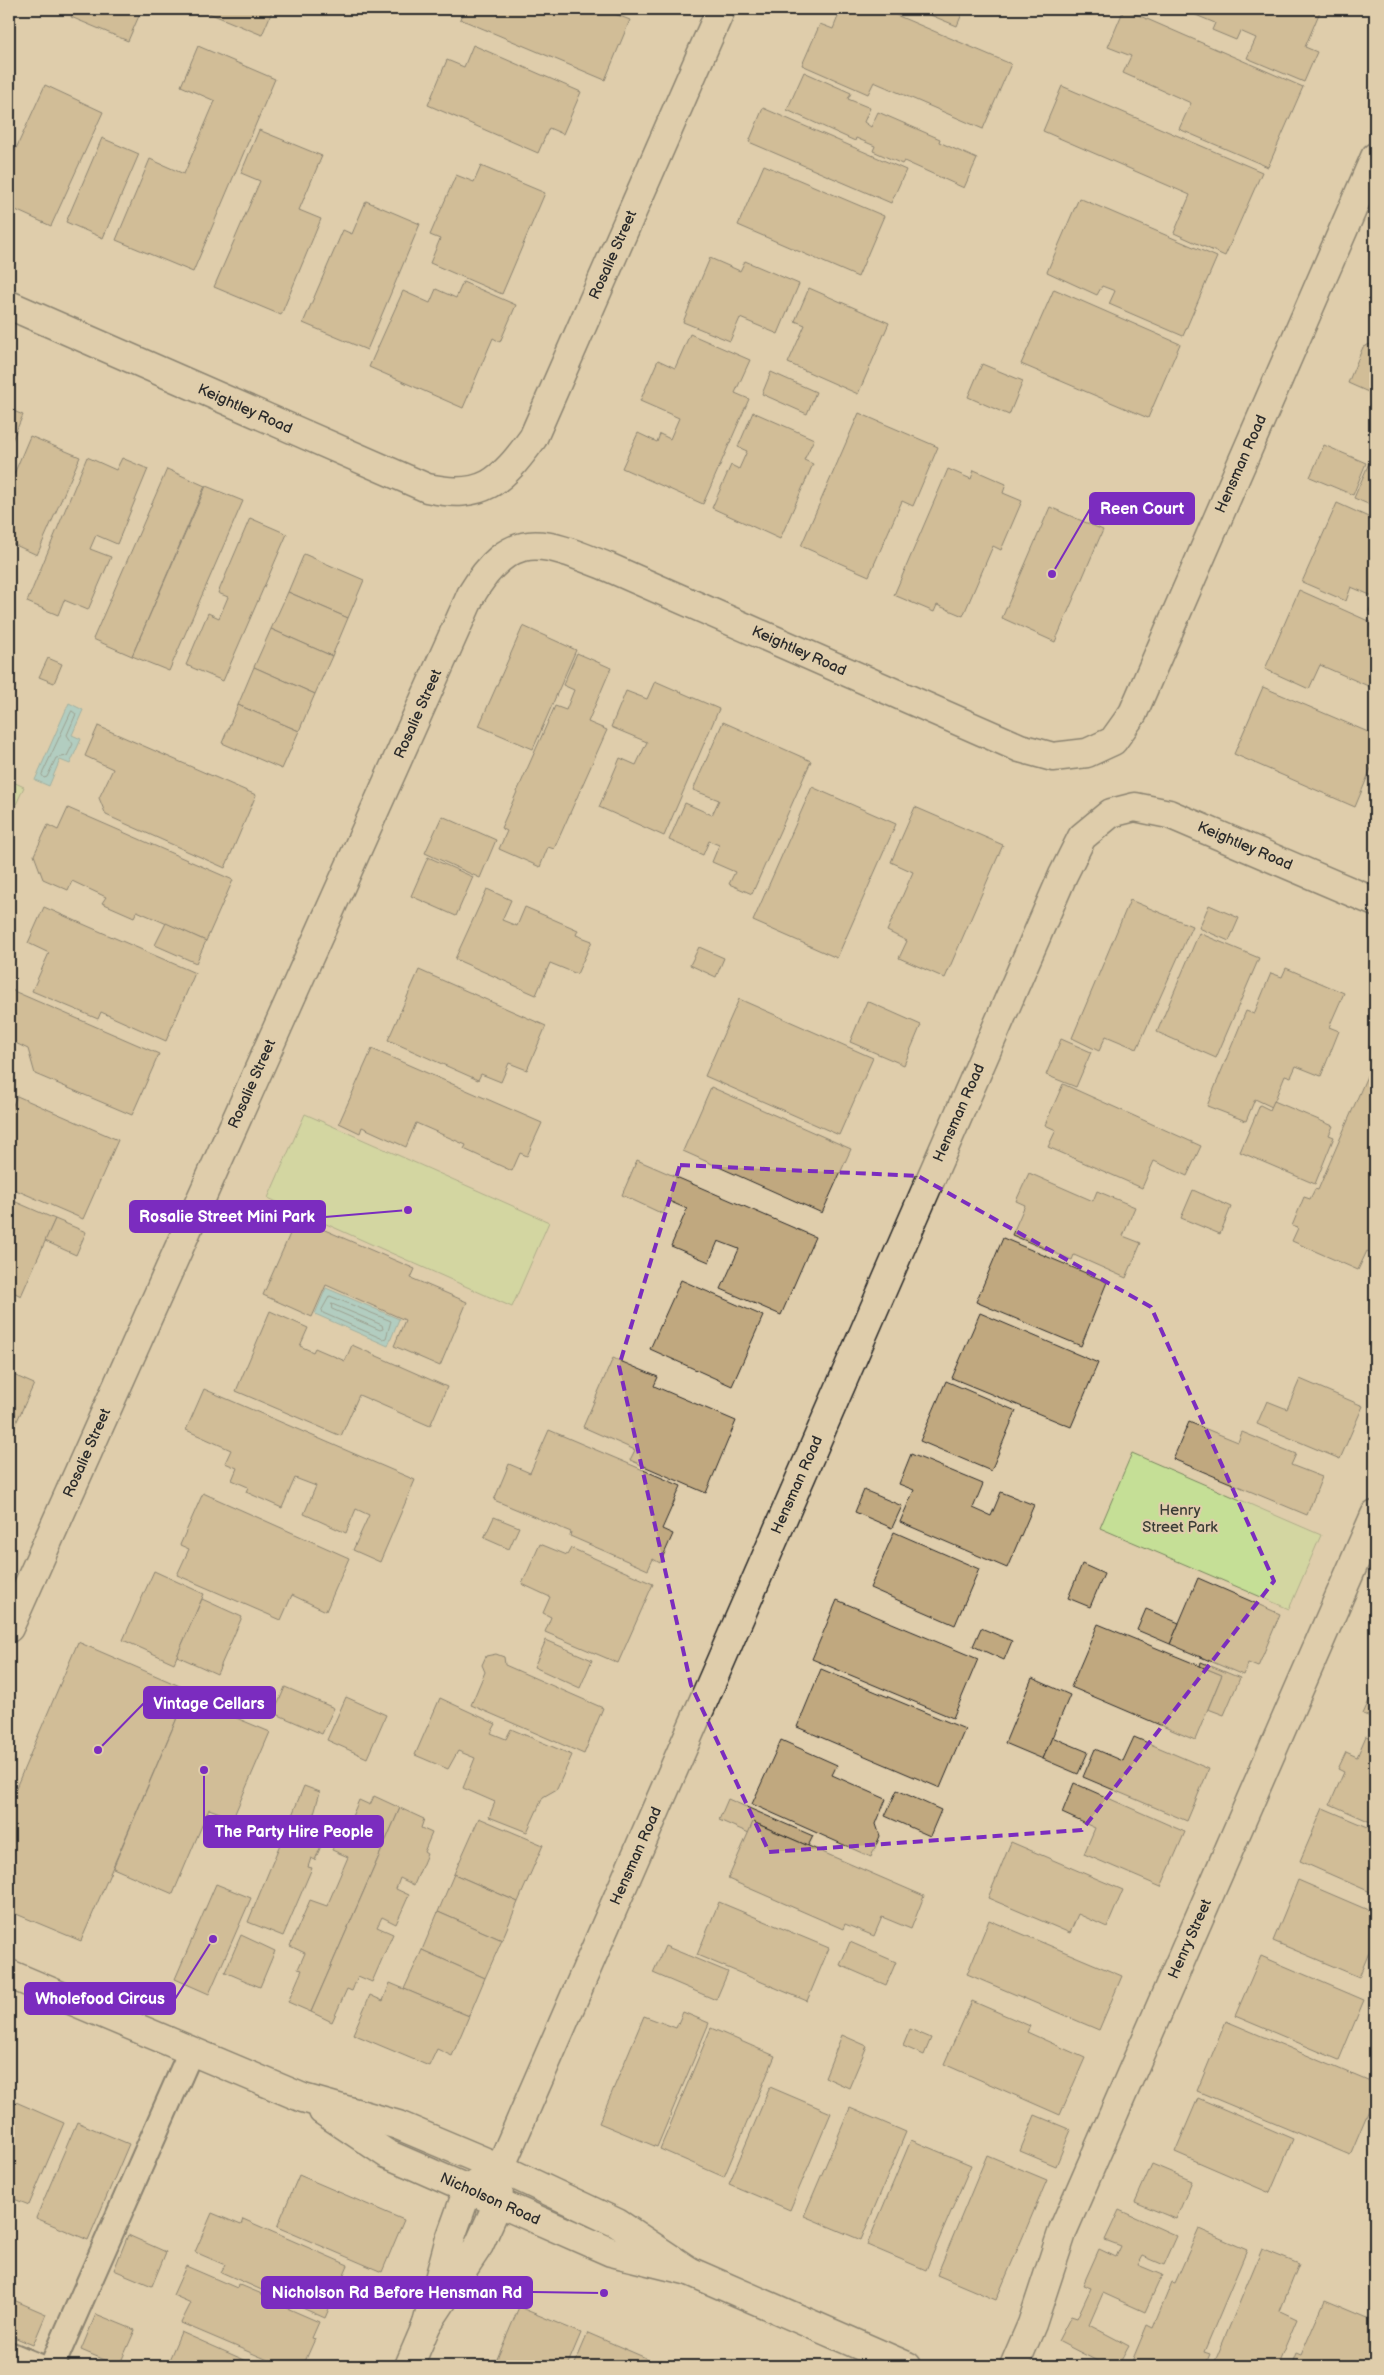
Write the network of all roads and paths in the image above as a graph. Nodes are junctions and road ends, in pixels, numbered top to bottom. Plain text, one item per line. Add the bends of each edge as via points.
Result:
1 (721, 9) edge
2 (1375, 158) edge
3 (9, 305) edge
4 (486, 486) joint
5 (512, 552) joint
6 (1087, 753) joint
7 (1111, 813) joint
8 (1375, 902) edge
9 (1375, 1515) edge
10 (9, 1628) edge
11 (9, 1974) edge
12 (191, 2051) junction
13 (303, 2098) junction
14 (500, 2168) junction
15 (468, 2189) junction
16 (498, 2202) junction
17 (689, 2271) junction
18 (427, 2324) junction
19 (9, 2354) edge
20 (38, 2366) edge
21 (52, 2366) edge
22 (409, 2366) edge
23 (907, 2366) edge
24 (1014, 2366) edge

1 - 4 street, Rosalie Street via 533,438 514,464
2 - 6 street, Hensman Road via 1133,713 1113,741
3 - 4 street, Keightley Road via 427,488 473,492
5 - 6 street, Keightley Road via 538,544 559,548 1020,748 1053,757
5 - 10 street, Rosalie Street via 491,566 471,596
7 - 8 street, Keightley Road via 1135,807 1169,814
7 - 14 street, Hensman Road via 1082,837 1062,875
9 - 24 street, Henry Street via 1063,2230 1032,2324
11 - 12 street, Nicholson Road
12 - 13 street, Nicholson Road
12 - 21 lane
13 - 14 street, Nicholson Road via 398,2125
13 - 15 street, Nicholson Road via 386,2154
14 - 15 street
14 - 16 street, Hensman Road
14 - 17 street, Nicholson Road via 617,2223
15 - 16 street, Nicholson Road
15 - 18 street, Hensman Road via 449,2242
16 - 17 street, Nicholson Road via 611,2252
16 - 18 street, Hensman Road via 479,2245
17 - 23 street, Nicholson Road
18 - 22 street, Hensman Road
19 - 20 lane

